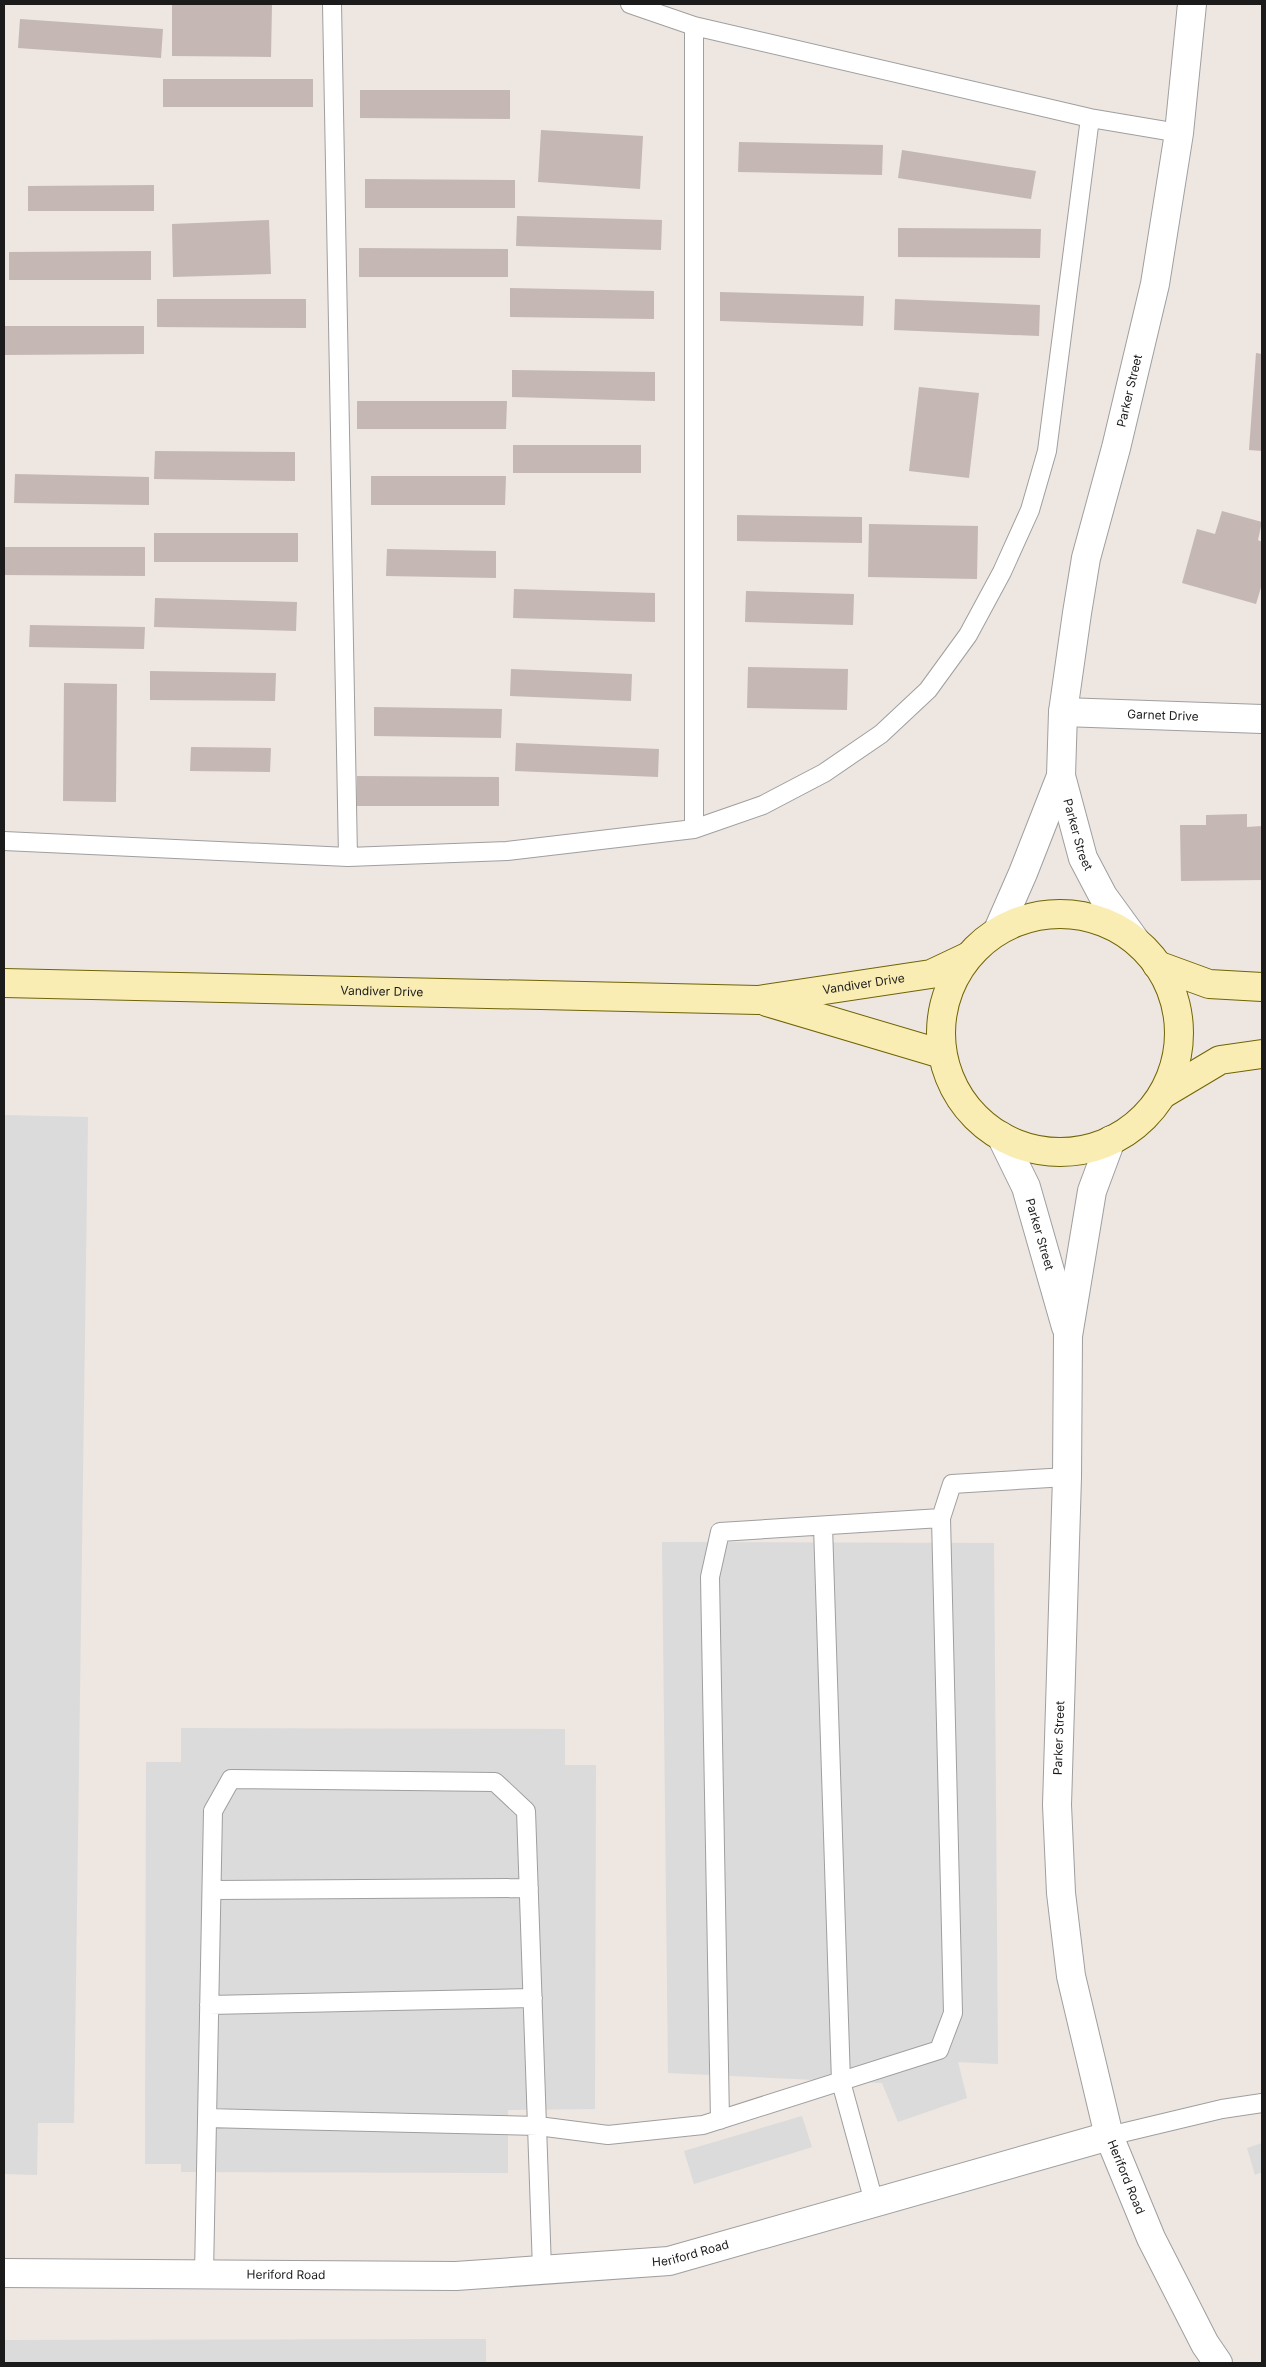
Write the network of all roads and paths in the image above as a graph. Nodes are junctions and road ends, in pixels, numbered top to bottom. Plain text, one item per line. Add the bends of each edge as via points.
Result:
1 (332, 4) edge
2 (630, 4) edge
3 (1192, 4) edge
4 (694, 26) junction
5 (1090, 118) junction
6 (1179, 133) junction
7 (1063, 712) junction
8 (1262, 719) edge
9 (1060, 776) junction
10 (694, 829) junction
11 (4, 841) edge
12 (348, 857) junction
13 (998, 930) junction
14 (1135, 940) junction
15 (967, 958) junction
16 (1157, 965) junction
17 (4, 982) edge
18 (1262, 986) edge
19 (758, 1000) junction
20 (942, 1054) junction
21 (1262, 1054) edge
22 (1163, 1094) junction
23 (1001, 1136) junction
24 (1111, 1140) junction
25 (1068, 1336) junction
26 (1067, 1477) junction
27 (942, 1518) junction
28 (823, 1526) junction
29 (529, 1888) junction
30 (212, 1890) junction
31 (533, 1998) junction
32 (209, 2005) junction
33 (841, 2082) junction
34 (1262, 2103) edge
35 (207, 2118) junction
36 (720, 2120) junction
37 (538, 2126) junction
38 (1109, 2136) junction
39 (874, 2202) junction
40 (542, 2270) junction
41 (4, 2273) edge
42 (204, 2274) junction
43 (1218, 2363) edge

1 - 12 lane
2 - 4 lane
3 - 6 street, Parker Street
4 - 5 lane
4 - 10 lane
5 - 6 lane
5 - 10 lane via 1047,451 1030,510 968,635 928,690 881,734 824,773 763,805
6 - 7 street, Parker Street via 1155,284 1086,558
7 - 8 street, Garnet Drive
7 - 9 street, Parker Street
9 - 13 street, Parker Street via 1024,873
9 - 14 street, Parker Street via 1083,858 1103,896
10 - 12 lane via 507,851
11 - 12 lane
13 - 14 main road via 1037,915 1071,914 1098,920
13 - 15 main road
14 - 16 main road
15 - 19 main road, Vandiver Drive via 931,974
15 - 20 main road via 947,993 940,1034
16 - 18 main road via 1209,984
16 - 22 main road via 1171,989 1179,1027 1176,1061
17 - 19 main road, Vandiver Drive
19 - 20 main road, Vandiver Drive
20 - 23 main road via 948,1075 969,1110
21 - 22 main road via 1220,1060
22 - 24 main road via 1140,1120
23 - 24 main road via 1040,1150 1060,1151 1095,1147
23 - 25 street, Parker Street via 1026,1187
24 - 25 street, Parker Street via 1092,1191
25 - 26 street, Parker Street
26 - 27 lane via 952,1484
26 - 38 street, Parker Street via 1057,1805 1060,1893 1071,1976
27 - 28 lane
27 - 33 lane via 952,2013 939,2050
28 - 33 lane
28 - 36 lane via 720,1532 710,1577
29 - 30 lane
29 - 30 lane via 526,1811 495,1782 231,1779 213,1811
29 - 31 lane
30 - 32 lane
31 - 32 lane
31 - 37 lane
32 - 35 lane
33 - 36 lane
33 - 39 lane
34 - 38 lane via 1222,2109
35 - 37 lane
35 - 42 lane
36 - 37 lane via 703,2125 608,2134
37 - 40 lane
38 - 39 street, Heriford Road
38 - 43 street, Heriford Road via 1151,2238
39 - 40 street, Heriford Road via 669,2261
40 - 42 street, Heriford Road via 456,2276
41 - 42 street, Heriford Road

